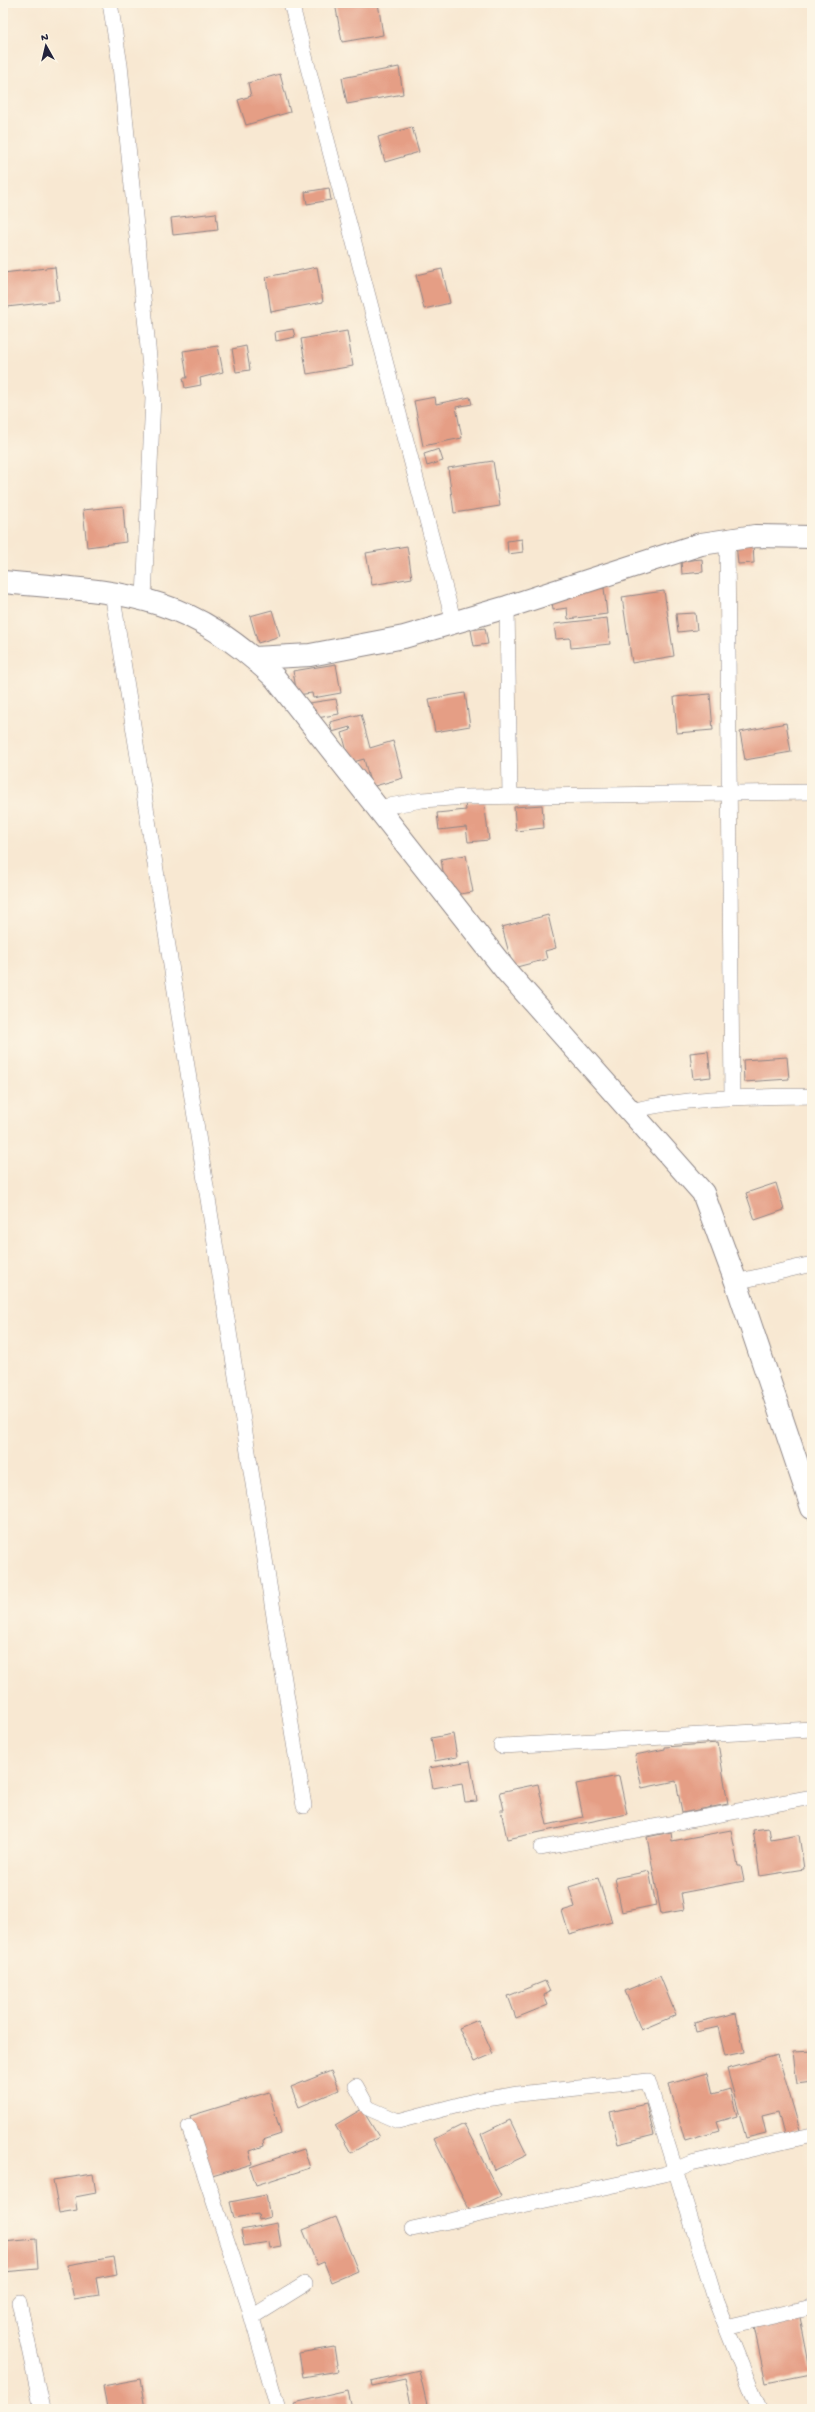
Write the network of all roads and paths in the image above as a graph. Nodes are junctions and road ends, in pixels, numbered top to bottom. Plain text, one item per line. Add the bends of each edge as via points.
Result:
1 (110, 3) edge
2 (291, 3) edge
3 (812, 537) edge
4 (728, 538) junction
5 (3, 582) edge
6 (112, 592) junction
7 (144, 598) junction
8 (507, 607) junction
9 (454, 623) junction
10 (254, 658) junction
11 (812, 792) edge
12 (730, 793) junction
13 (510, 796) junction
14 (378, 808) junction
15 (812, 1096) edge
16 (732, 1097) junction
17 (631, 1111) junction
18 (812, 1264) edge
19 (736, 1282) junction
20 (812, 1508) edge
21 (812, 1729) edge
22 (501, 1746) dead end
23 (812, 1797) edge
24 (304, 1806) dead end
25 (541, 1848) dead end
26 (356, 2086) dead end
27 (189, 2127) dead end
28 (812, 2135) edge
29 (677, 2169) junction
30 (412, 2229) dead end
31 (305, 2284) dead end
32 (19, 2302) dead end
33 (812, 2307) edge
34 (252, 2317) junction
35 (726, 2327) junction
36 (42, 2409) edge
37 (278, 2409) edge
38 (759, 2409) edge

1 - 7 street via 120,65 153,398
2 - 9 street
3 - 4 street
4 - 8 street via 675,551
4 - 12 street
5 - 6 street
6 - 7 street
6 - 24 street
7 - 10 street via 187,613 210,625
8 - 9 street
8 - 13 street
9 - 10 street via 404,637 336,651 285,658
10 - 14 street via 293,699
11 - 12 street
12 - 13 street
12 - 16 street
13 - 14 street via 444,798
14 - 17 street via 507,972
15 - 16 street
16 - 17 street via 650,1106
17 - 19 street via 703,1193
18 - 19 street
19 - 20 street
21 - 22 street
23 - 25 street
26 - 29 street via 368,2108 398,2121 474,2101 526,2093 648,2081
27 - 34 street
28 - 29 street via 691,2163
29 - 30 street via 666,2174
29 - 35 street via 716,2302
31 - 34 street
32 - 36 street
33 - 35 street
34 - 37 street
35 - 38 street

